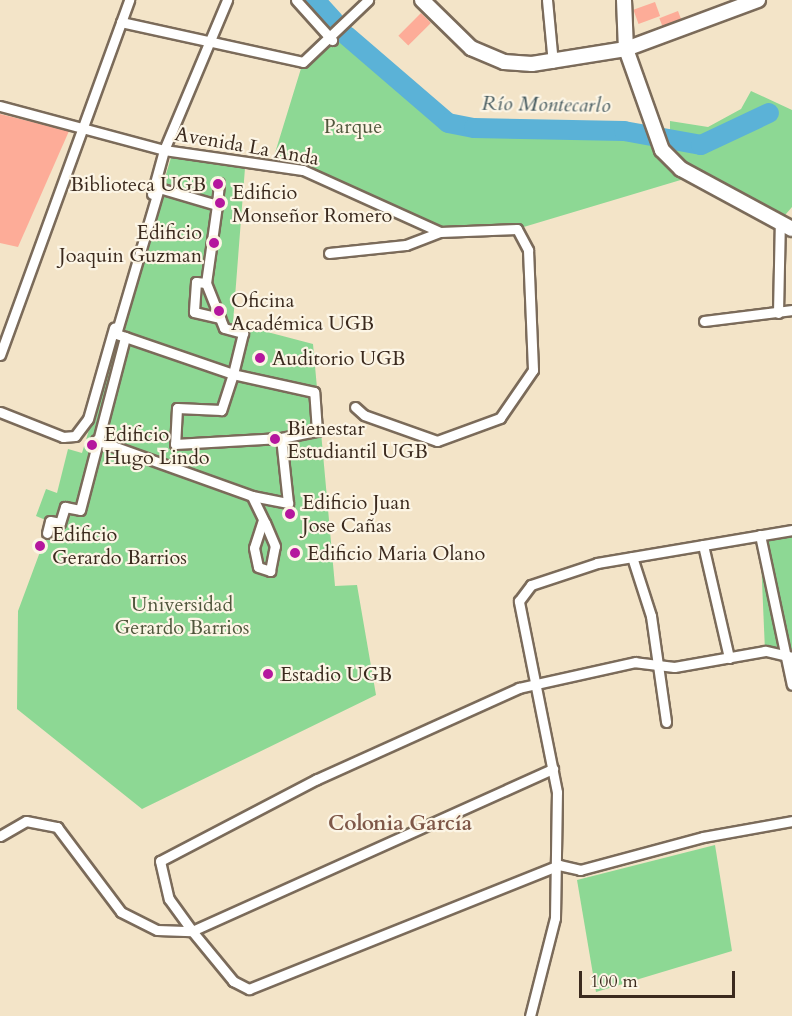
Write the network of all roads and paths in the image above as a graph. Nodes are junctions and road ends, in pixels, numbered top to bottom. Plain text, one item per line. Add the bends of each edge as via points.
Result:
1 (129, 0) edge
2 (227, 0) edge
3 (296, 0) edge
4 (368, 0) edge
5 (422, 0) edge
6 (547, 0) edge
7 (624, 0) edge
8 (758, 0) edge
9 (121, 22) junction
10 (332, 40) junction
11 (209, 43) junction
12 (626, 49) junction
13 (553, 63) junction
14 (0, 106) edge
15 (80, 128) junction
16 (164, 150) junction
17 (219, 183) dead end
18 (217, 204) junction
19 (786, 225) edge
20 (440, 232) junction
21 (329, 253) dead end
22 (206, 283) junction
23 (792, 310) edge
24 (778, 313) junction
25 (220, 318) junction
26 (704, 321) dead end
27 (125, 337) junction
28 (0, 355) edge
29 (233, 374) junction
30 (355, 407) dead end
31 (0, 412) edge
32 (281, 438) junction
33 (96, 440) junction
34 (252, 496) junction
35 (263, 519) junction
36 (792, 530) edge
37 (47, 533) dead end
38 (760, 535) junction
39 (703, 545) junction
40 (632, 557) junction
41 (789, 654) edge
42 (729, 658) junction
43 (657, 662) junction
44 (538, 684) junction
45 (792, 685) edge
46 (666, 722) dead end
47 (553, 769) junction
48 (792, 821) edge
49 (0, 836) edge
50 (559, 865) junction
51 (192, 931) junction
52 (530, 1016) edge

1 - 9 street
2 - 11 street
3 - 10 street
4 - 10 street
5 - 13 street via 471,48 504,62
6 - 13 street
7 - 12 street
8 - 12 street
9 - 11 street
9 - 15 street
10 - 11 street via 303,62
11 - 16 street
12 - 13 street
12 - 19 street via 662,150 681,169
14 - 15 street, Avenida La Anda
15 - 16 street, Avenida La Anda
15 - 28 street
16 - 20 street, Avenida La Anda via 303,170
16 - 31 street via 88,419 75,436 63,437
17 - 18 street
18 - 22 street
18 - 27 street via 159,188 116,334
19 - 24 street
20 - 21 street via 406,244
20 - 30 street, Avenida La Anda via 517,229 528,250 533,370 500,418 448,441 364,415
22 - 25 street
22 - 25 street via 196,282 194,312
23 - 24 street
24 - 26 street
25 - 29 street via 224,328 243,333
27 - 29 street
27 - 33 street
29 - 32 street via 314,392 317,432
29 - 32 street via 221,410 177,408 175,444
32 - 34 street via 288,503
33 - 34 street
33 - 37 street via 80,510 65,507 60,523 51,521
34 - 35 street
35 - 35 street via 275,546 270,571 258,567 254,548
36 - 38 street
38 - 39 street
38 - 41 street
39 - 40 street
39 - 42 street
40 - 43 street via 651,616
40 - 44 street via 531,585 519,600 528,659
41 - 42 street
41 - 45 street
42 - 43 street via 674,667
43 - 44 street
43 - 46 street
44 - 47 street
44 - 51 street via 317,779 160,861 169,899
47 - 50 street
47 - 51 street
48 - 50 street via 703,837 580,870
49 - 51 street via 26,822 57,827 121,912 157,930
50 - 51 street via 249,989 233,981
50 - 52 street via 555,918

